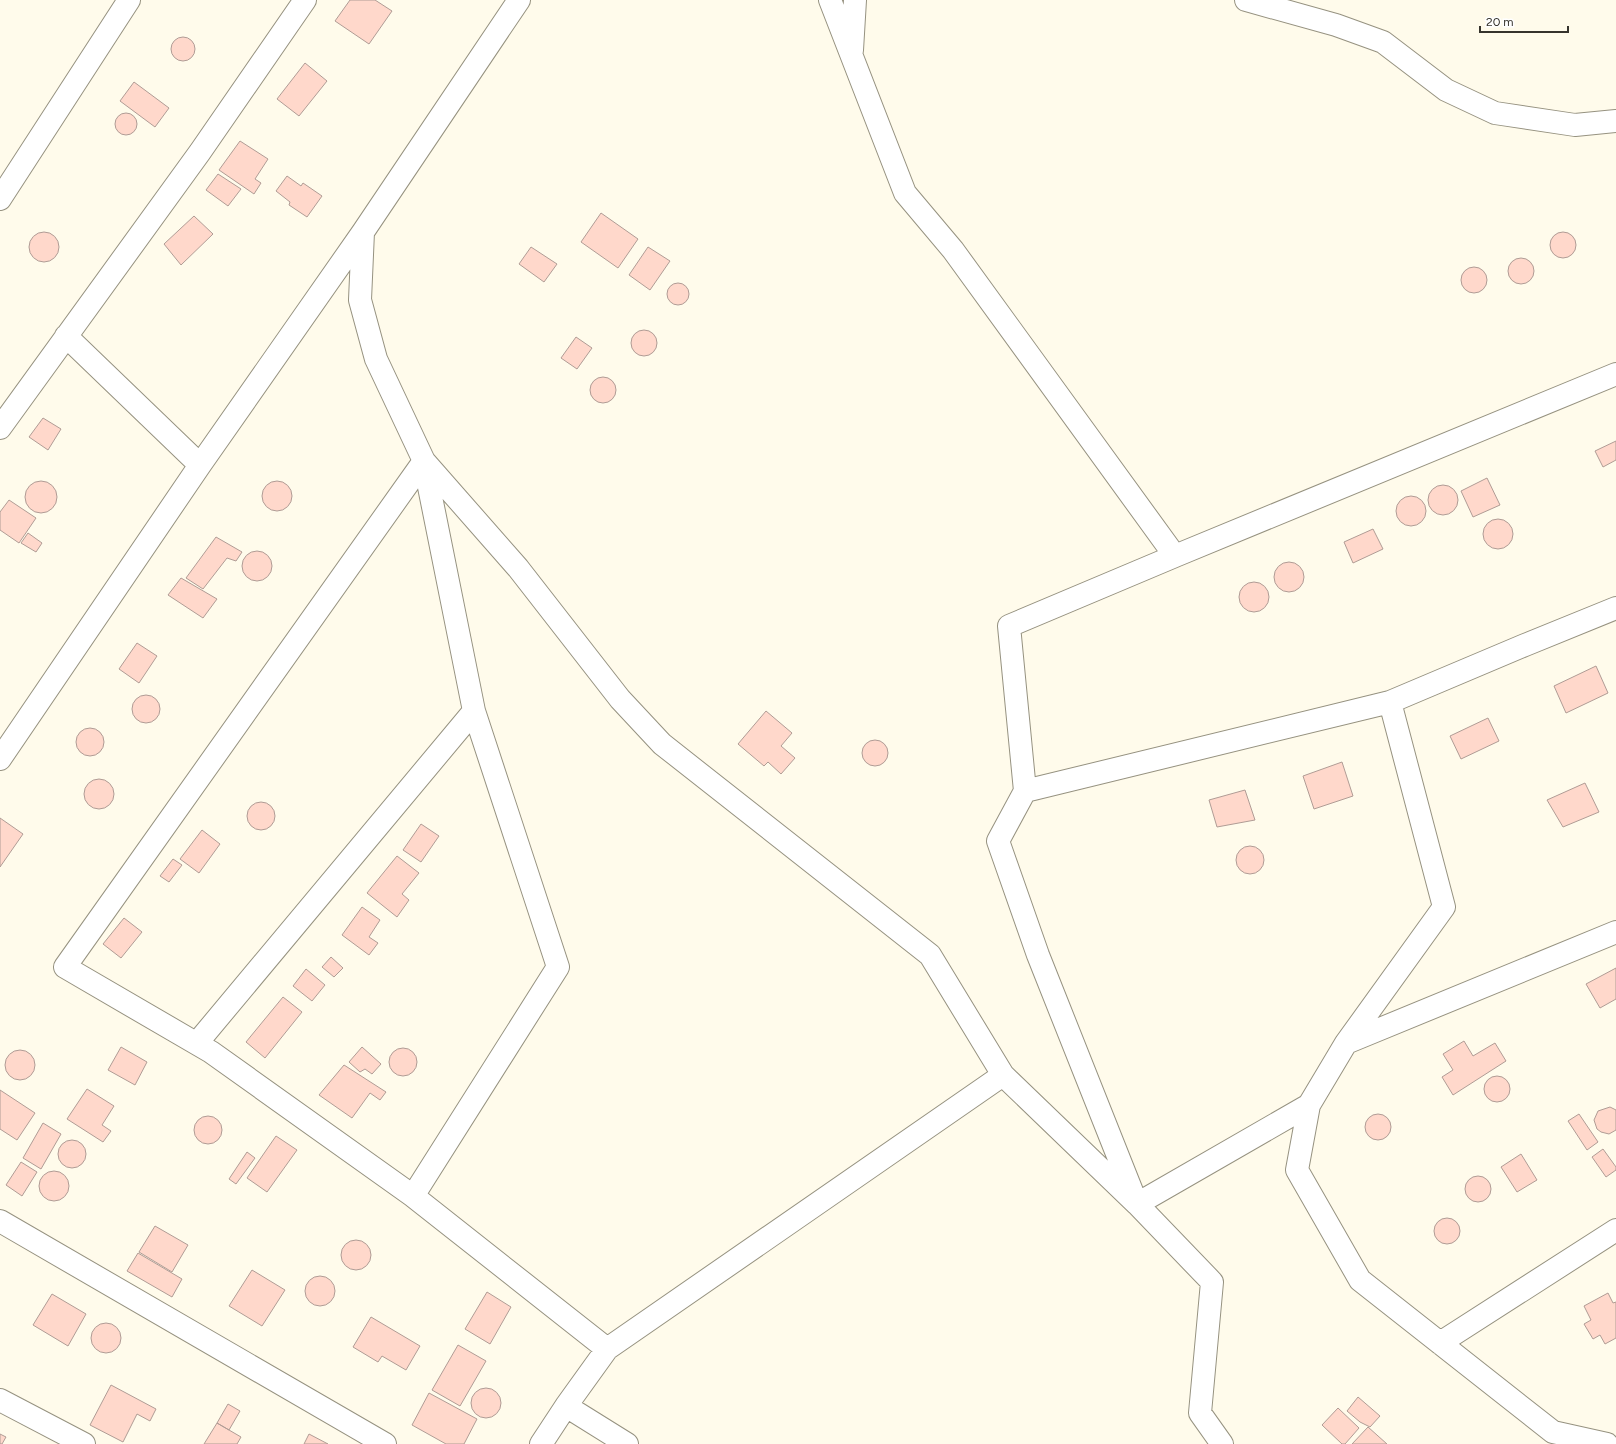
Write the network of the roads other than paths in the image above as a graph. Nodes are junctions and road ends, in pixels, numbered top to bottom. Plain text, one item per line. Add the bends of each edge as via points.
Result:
1 (129, 0) edge
2 (305, 0) edge
3 (519, 0) edge
4 (830, 0) edge
5 (855, 0) edge
6 (1246, 0) edge
7 (852, 57) junction
8 (1616, 121) edge
9 (0, 199) edge
10 (363, 232) junction
11 (66, 336) junction
12 (1616, 374) edge
13 (0, 428) edge
14 (424, 461) junction
15 (200, 464) junction
16 (1175, 556) junction
17 (1616, 608) edge
18 (1390, 702) junction
19 (474, 711) junction
20 (0, 759) edge
21 (1025, 791) junction
22 (1616, 932) edge
23 (197, 1043) junction
24 (1346, 1043) junction
25 (1003, 1075) junction
26 (1309, 1105) junction
27 (413, 1196) junction
28 (1137, 1204) junction
29 (0, 1221) edge
30 (1616, 1230) edge
31 (1440, 1343) junction
32 (607, 1349) junction
33 (0, 1400) edge
34 (566, 1406) junction
35 (84, 1444) edge
36 (385, 1444) edge
37 (541, 1444) edge
38 (627, 1444) edge
39 (1222, 1444) edge
40 (1607, 1444) edge

1 - 9 street
2 - 11 street via 200,152
3 - 10 street
4 - 7 street
5 - 7 street
6 - 8 street via 1336,25 1383,42 1446,90 1495,113 1574,125
7 - 16 street via 905,193 953,250
10 - 14 street via 360,300 376,359
10 - 15 street
11 - 13 street
11 - 15 street
12 - 16 street
14 - 19 street
14 - 23 street via 66,967
14 - 25 street via 518,568 620,699 662,744 930,955
15 - 20 street
16 - 21 street via 1009,626
17 - 18 street
18 - 21 street
18 - 24 street via 1444,907
19 - 23 street
19 - 27 street via 558,967
21 - 28 street via 998,841 1038,955
22 - 24 street
23 - 27 street
24 - 26 street
25 - 28 street
25 - 32 street
26 - 28 street
26 - 31 street via 1297,1170 1360,1280
27 - 32 street
28 - 39 street via 1212,1282 1200,1413
29 - 36 street
30 - 31 street
31 - 40 street via 1553,1432
32 - 34 street
33 - 35 street
34 - 37 street
34 - 38 street

